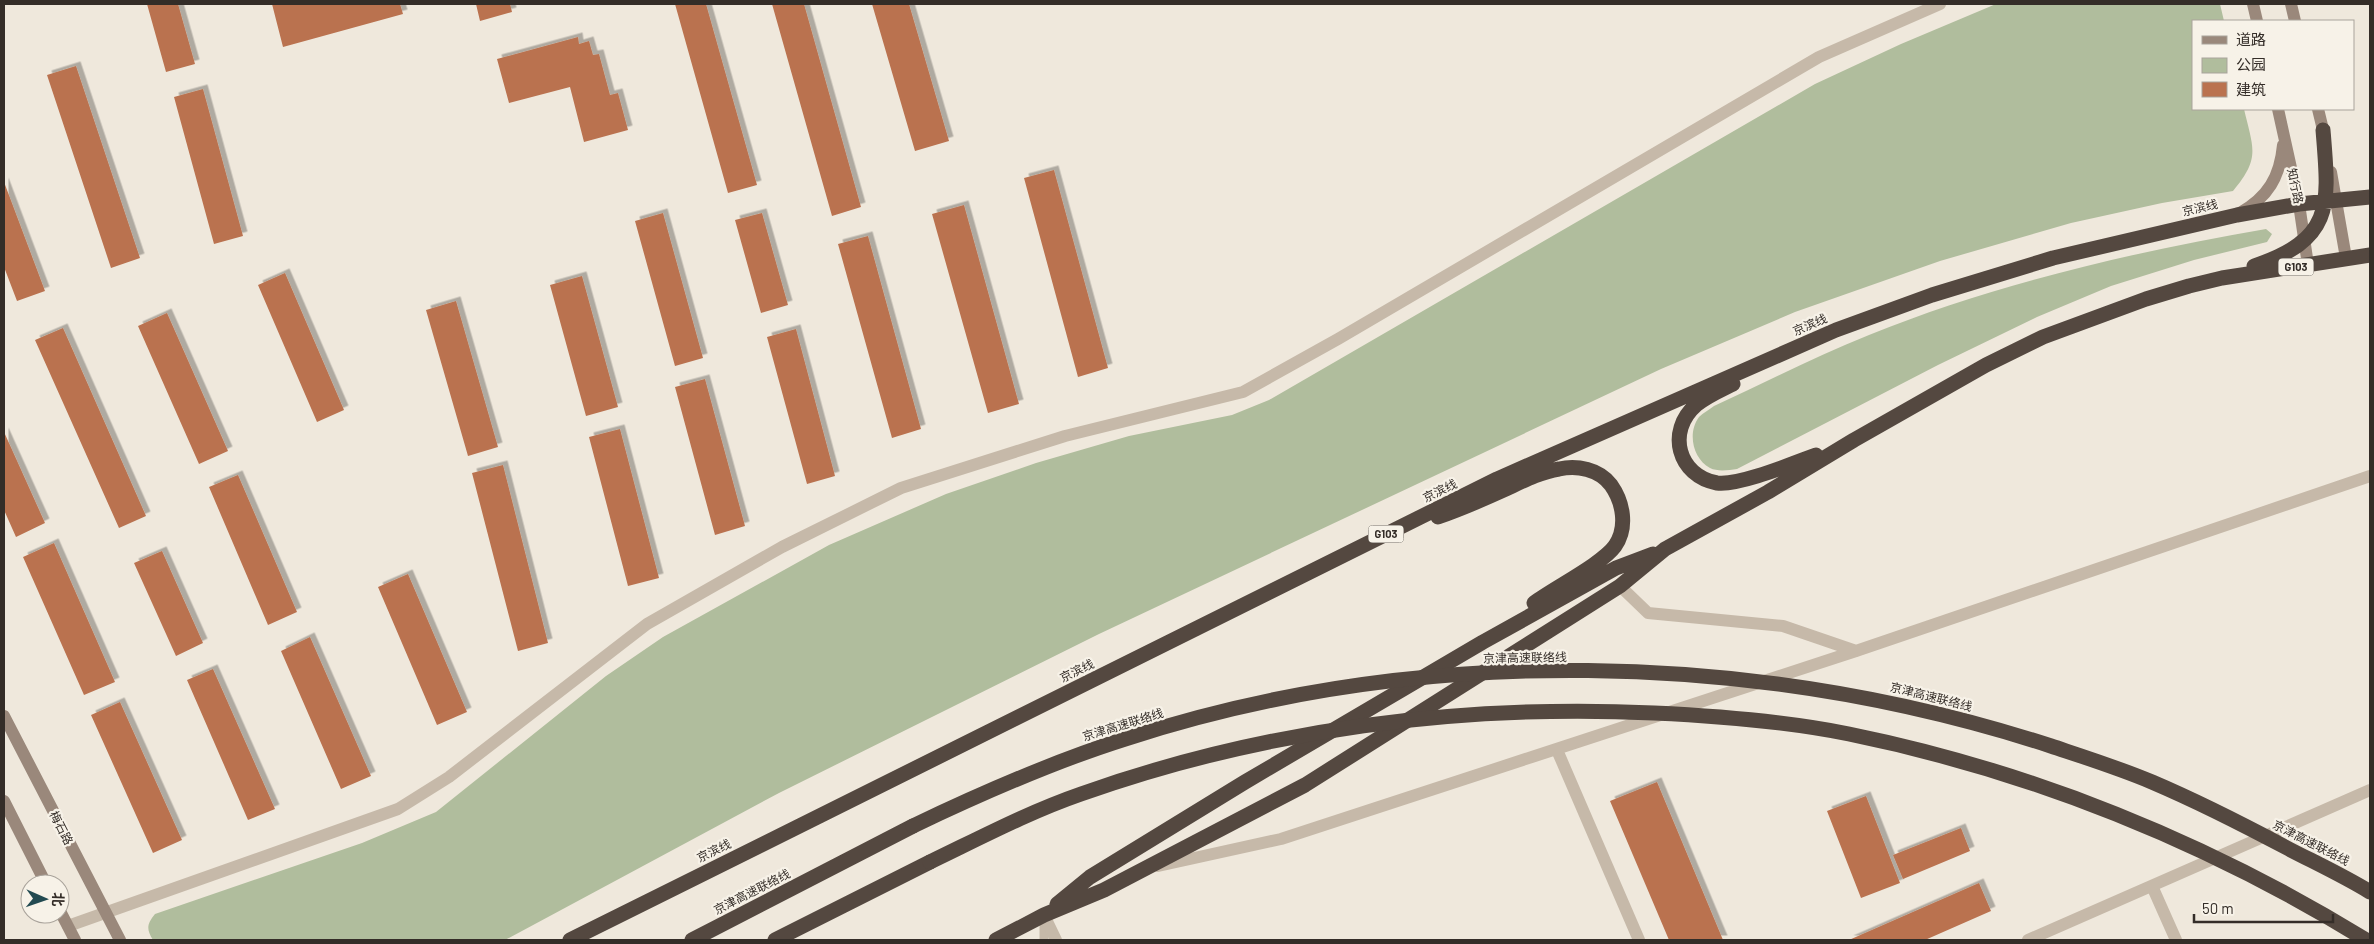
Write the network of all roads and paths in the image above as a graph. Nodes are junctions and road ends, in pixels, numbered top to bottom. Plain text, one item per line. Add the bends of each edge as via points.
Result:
1 (1940, 4) edge
2 (2252, 4) edge
3 (2291, 4) edge
4 (2257, 20) edge
5 (2295, 20) edge
6 (2278, 110) edge
7 (2318, 110) edge
8 (2323, 130) joint
9 (2284, 135) junction
10 (2370, 197) edge
11 (2331, 200) junction
12 (2299, 204) junction
13 (2237, 215) junction
14 (2305, 240) junction
15 (2370, 255) edge
16 (2346, 258) junction
17 (2308, 265) junction
18 (2222, 278) junction
19 (1836, 330) junction
20 (1854, 440) junction
21 (2370, 476) edge
22 (1410, 522) junction
23 (1665, 549) junction
24 (1620, 586) junction
25 (1483, 642) junction
26 (1856, 651) junction
27 (4, 716) edge
28 (1557, 750) junction
29 (2370, 790) edge
30 (4, 801) edge
31 (1146, 868) junction
32 (41, 874) edge
33 (2152, 886) junction
34 (2370, 892) edge
35 (105, 914) junction
36 (1044, 915) junction
37 (68, 926) joint
38 (75, 940) edge
39 (120, 940) edge
40 (570, 940) edge
41 (692, 940) edge
42 (775, 940) edge
43 (996, 940) edge
44 (1044, 940) edge
45 (1056, 940) edge
46 (1639, 940) edge
47 (2028, 940) edge
48 (2176, 940) edge
49 (2366, 940) edge

1 - 35 street via 1819,57 1243,392 1065,436 901,488 782,546 647,624 448,777 398,810
2 - 4 main road
3 - 5 main road
6 - 9 main road, 知行路
7 - 8 main road
8 - 11 highway
9 - 12 main road, 知行路
9 - 13 main road via 2279,168 2270,189
10 - 11 highway, 京滨线 / G103
11 - 12 highway, 京滨线 / G103
11 - 14 highway via 2320,222
11 - 16 main road
12 - 13 highway, 京滨线 / G103
12 - 14 main road, 知行路
13 - 19 highway, 京滨线 / G103 via 2053,258 1932,295
14 - 17 main road, 知行路
14 - 18 highway via 2270,261
15 - 16 highway, G103
16 - 17 highway, G103
17 - 18 highway, G103
18 - 20 highway, G103 via 2146,299 2043,337 1986,365
19 - 20 highway via 1806,351 1734,383 1696,405 1685,419 1679,437 1680,452 1687,467 1700,477 1718,483 1735,482
19 - 22 highway, 京滨线 / G103 via 1602,431
20 - 23 highway, G103
21 - 26 street
22 - 25 highway via 1432,520 1560,468 1579,467 1593,471 1609,483 1619,497 1622,529 1615,546
22 - 40 highway, 京滨线 / G103
23 - 24 highway, G103
23 - 25 highway via 1616,568
24 - 26 street via 1648,612 1783,626
24 - 31 highway, G103 via 1305,785
25 - 36 highway via 1090,877
26 - 28 street
27 - 35 main road, 梅石路
28 - 31 street via 1281,839
28 - 46 street
29 - 33 street
30 - 32 main road
31 - 36 highway, G103
33 - 47 street
33 - 48 street
34 - 41 highway, 京津高速联络线, bridge via 2236,820 2149,781 2005,731 1878,700 1796,685 1696,676 1531,671 1457,674 1336,689 1282,699 1126,738 1041,769 913,826
35 - 37 street
35 - 39 main road, 梅石路
36 - 43 highway, G103
36 - 44 lane
36 - 45 street
37 - 38 main road
42 - 49 highway, bridge via 1027,814 1137,775 1294,736 1495,712 1718,716 1864,737 1973,764 2049,788 2182,841

